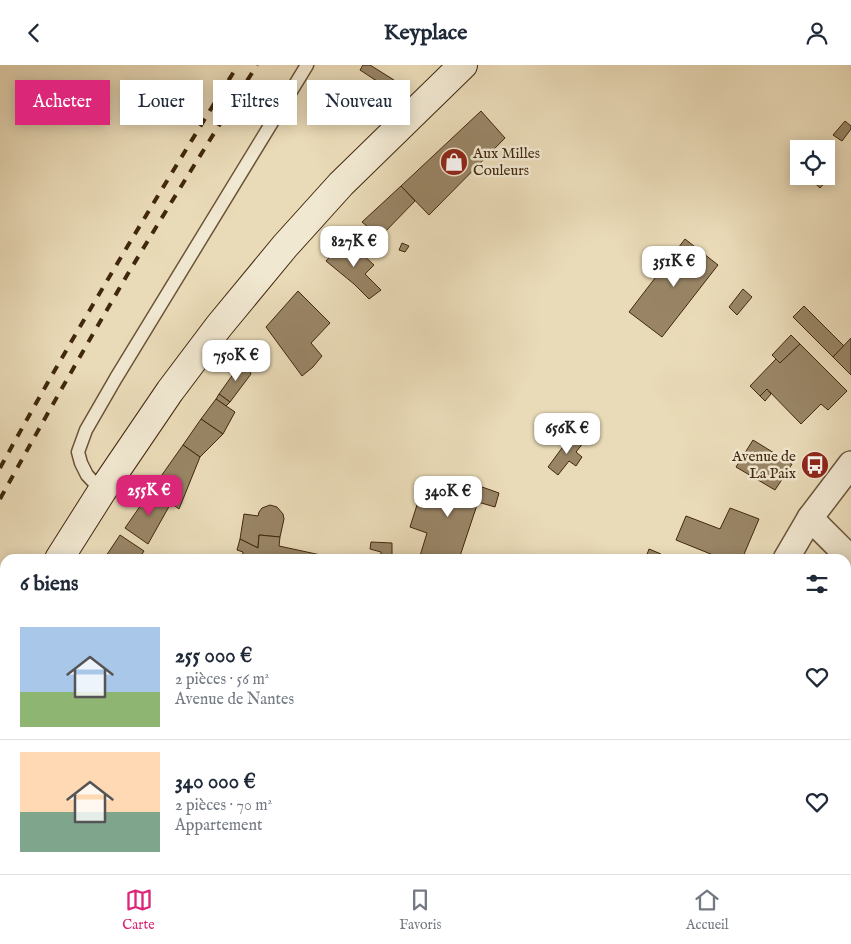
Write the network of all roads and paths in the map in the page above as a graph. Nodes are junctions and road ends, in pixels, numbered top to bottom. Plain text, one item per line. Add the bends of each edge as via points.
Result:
1 (307, 65) edge
2 (463, 65) edge
3 (851, 464) edge
4 (102, 491) junction
5 (810, 518) junction
6 (62, 554) edge
7 (789, 554) edge
8 (846, 554) edge

1 - 4 lane via 86,430 78,452 87,475
2 - 4 main road via 341,184 285,246 170,391
3 - 5 street
4 - 6 main road
5 - 7 street
5 - 8 street

